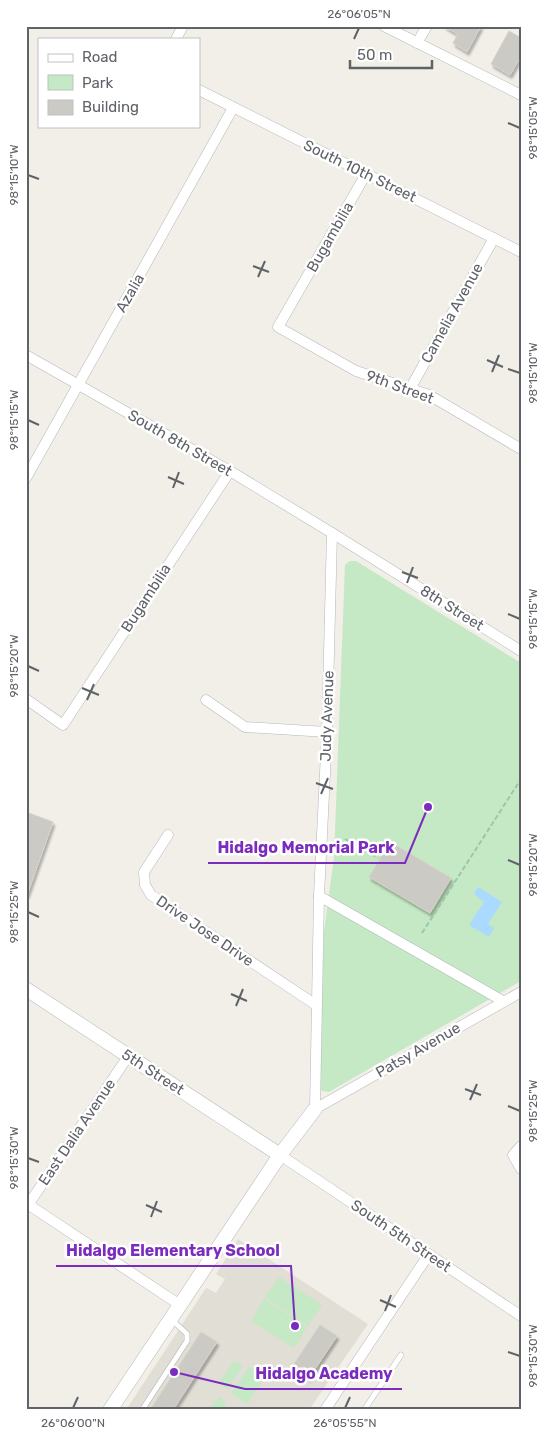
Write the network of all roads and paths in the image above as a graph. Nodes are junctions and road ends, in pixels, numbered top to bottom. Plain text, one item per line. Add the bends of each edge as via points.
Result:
1 (183, 26) edge
2 (384, 26) edge
3 (427, 26) edge
4 (177, 38) edge
5 (418, 43) junction
6 (200, 91) edge
7 (521, 95) edge
8 (233, 108) junction
9 (366, 174) junction
10 (494, 238) junction
11 (521, 252) edge
12 (278, 327) joint
13 (26, 355) edge
14 (78, 385) junction
15 (410, 389) junction
16 (521, 449) edge
17 (230, 471) junction
18 (26, 478) edge
19 (332, 533) junction
20 (521, 651) edge
21 (26, 700) edge
22 (206, 700) dead end
23 (327, 732) junction
24 (521, 779) edge
25 (168, 836) dead end
26 (345, 839) dead end
27 (378, 858) dead end
28 (319, 896) junction
29 (422, 933) dead end
30 (26, 989) edge
31 (521, 992) edge
32 (503, 1001) junction
33 (316, 1005) junction
34 (129, 1056) junction
35 (315, 1109) junction
36 (521, 1146) edge
37 (280, 1155) junction
38 (521, 1170) edge
39 (27, 1205) edge
40 (429, 1254) junction
41 (180, 1305) junction
42 (521, 1316) edge
43 (171, 1319) junction
44 (401, 1355) dead end
45 (330, 1408) edge
46 (110, 1410) edge
47 (142, 1410) edge
48 (364, 1410) edge

1 - 4 street
2 - 5 street
3 - 5 street
5 - 7 street
6 - 8 street, South 10th Street
8 - 9 street, South 10th Street
8 - 14 street, Azalia
9 - 10 street, South 10th Street
9 - 12 street, Bugambilia
10 - 11 street, South 10th Street
10 - 15 street, Camelia Avenue
12 - 15 street, 9th Street via 356,371
13 - 14 street, South 8th Street
14 - 17 street, South 8th Street
14 - 18 street, Azalia
15 - 16 street, 9th Street via 429,395
17 - 19 street, South 8th Street
17 - 21 street, Bugambilia via 63,725
19 - 20 street, 8th Street
19 - 23 street, Judy Avenue
22 - 23 street via 246,727
23 - 28 street, Judy Avenue
24 - 29 path
25 - 33 street, Drive Jose Drive via 144,872 145,885 151,895
26 - 27 path
28 - 32 street
28 - 33 street, Judy Avenue
30 - 34 street, 5th Street
31 - 32 street, Patsy Avenue
32 - 35 street, Patsy Avenue
33 - 35 street, Judy Avenue
34 - 37 street, 5th Street
34 - 39 street, East Dalia Avenue
35 - 37 street
36 - 38 street via 513,1155
37 - 40 street, South 5th Street
37 - 41 street
39 - 41 street
40 - 42 street, South 5th Street
40 - 45 street
41 - 43 street
43 - 46 street
43 - 47 lane via 187,1334 187,1341
44 - 48 lane

